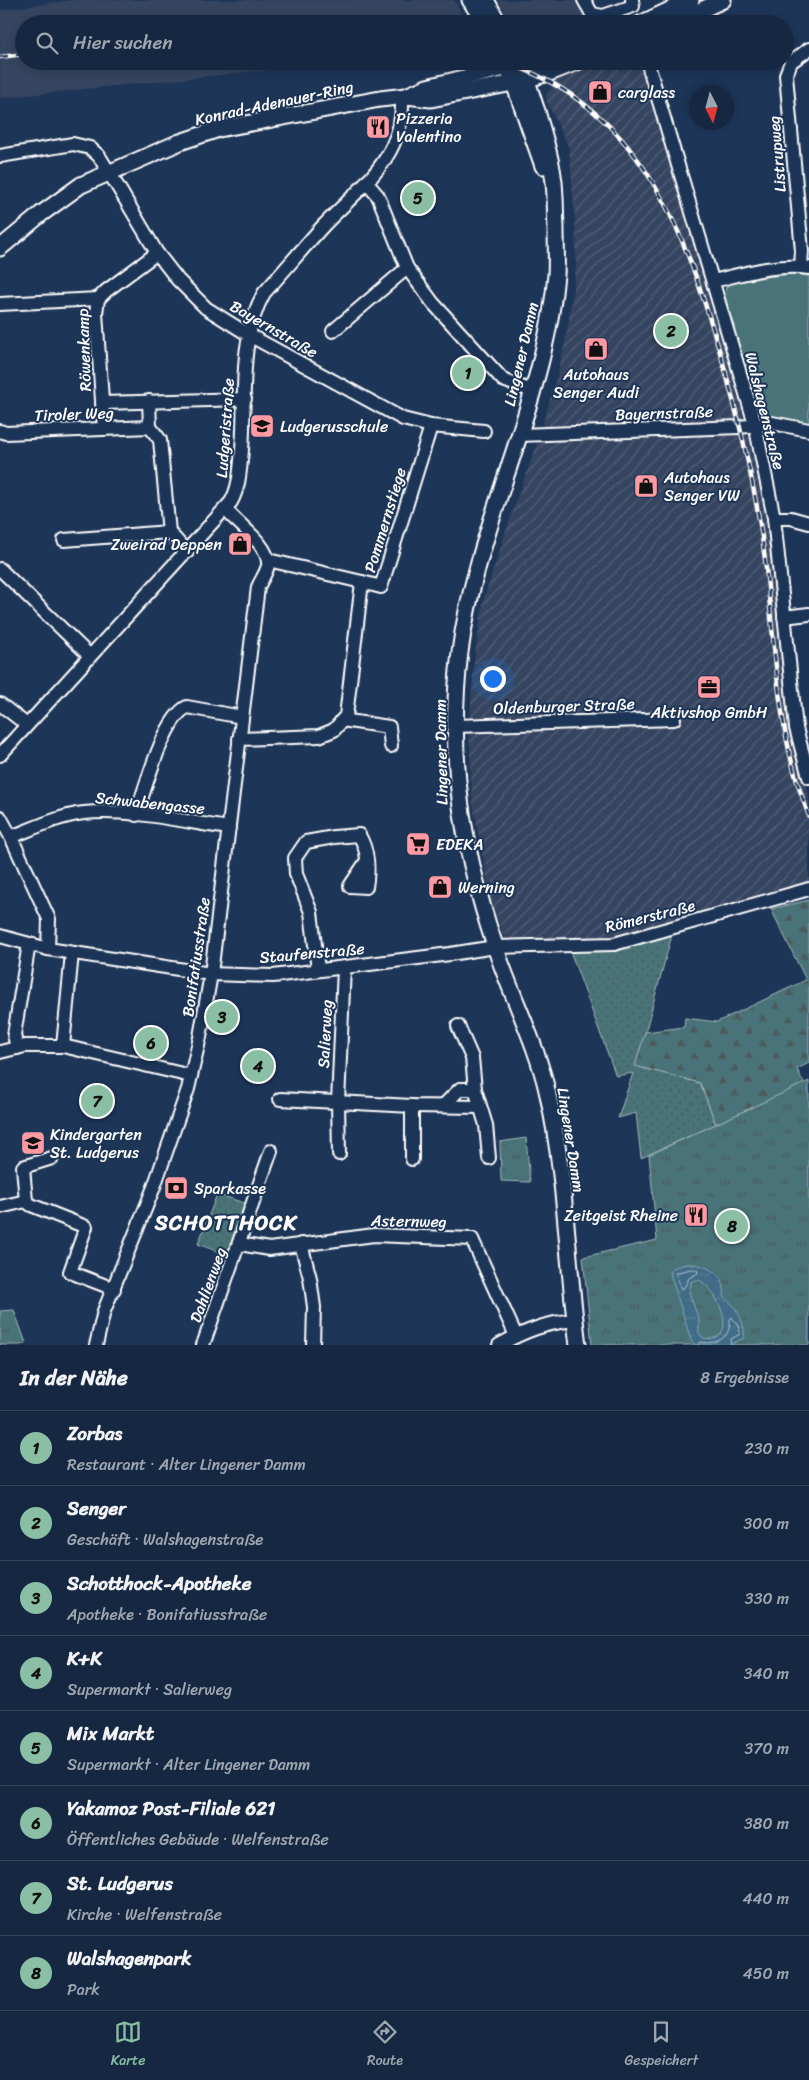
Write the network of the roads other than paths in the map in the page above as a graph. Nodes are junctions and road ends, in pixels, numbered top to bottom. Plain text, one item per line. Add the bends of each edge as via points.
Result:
1 (470, 0) edge
2 (486, 0) edge
3 (584, 0) edge
4 (690, 0) edge
5 (723, 0) edge
6 (632, 3) edge
7 (479, 15) edge
8 (494, 15) edge
9 (598, 15) edge
10 (605, 15) edge
11 (659, 15) edge
12 (690, 15) edge
13 (809, 49) edge
14 (794, 60) edge
15 (475, 70) edge
16 (491, 70) edge
17 (518, 70) edge
18 (554, 70) edge
19 (649, 70) edge
20 (788, 70) edge
21 (469, 76) junction
22 (520, 82) junction
23 (404, 96) junction
24 (0, 156) edge
25 (108, 172) junction
26 (366, 182) junction
27 (0, 248) edge
28 (157, 253) junction
29 (805, 267) edge
30 (408, 268) junction
31 (713, 281) junction
32 (98, 299) junction
33 (0, 304) edge
34 (333, 332) dead end
35 (249, 335) junction
36 (532, 391) junction
37 (245, 399) junction
38 (149, 401) junction
39 (102, 403) junction
40 (755, 424) junction
41 (150, 426) junction
42 (431, 426) junction
43 (104, 429) junction
44 (809, 430) edge
45 (0, 431) edge
46 (484, 431) dead end
47 (519, 435) junction
48 (226, 510) junction
49 (774, 518) junction
50 (809, 523) edge
51 (169, 532) junction
52 (64, 540) dead end
53 (187, 552) junction
54 (268, 560) junction
55 (0, 569) edge
56 (362, 582) junction
57 (809, 614) edge
58 (784, 617) junction
59 (90, 656) junction
60 (0, 704) edge
61 (242, 717) junction
62 (674, 719) dead end
63 (342, 720) junction
64 (27, 725) junction
65 (456, 726) junction
66 (239, 739) junction
67 (391, 746) dead end
68 (0, 755) edge
69 (809, 777) edge
70 (136, 815) junction
71 (0, 817) edge
72 (229, 828) junction
73 (11, 837) junction
74 (366, 862) dead end
75 (809, 889) edge
76 (0, 936) edge
77 (29, 944) junction
78 (495, 947) junction
79 (48, 949) junction
80 (72, 953) junction
81 (344, 968) junction
82 (318, 970) junction
83 (211, 974) junction
84 (458, 1026) dead end
85 (63, 1046) junction
86 (17, 1048) junction
87 (0, 1052) edge
88 (191, 1076) junction
89 (475, 1089) junction
90 (280, 1099) dead end
91 (338, 1102) junction
92 (412, 1106) junction
93 (443, 1106) junction
94 (480, 1107) junction
95 (271, 1152) dead end
96 (339, 1154) dead end
97 (52, 1158) dead end
98 (489, 1158) dead end
99 (412, 1159) dead end
100 (26, 1200) junction
101 (0, 1207) edge
102 (240, 1244) junction
103 (301, 1244) junction
104 (114, 1289) junction
105 (575, 1320) junction
106 (516, 1336) junction
107 (96, 1345) edge
108 (203, 1345) edge
109 (312, 1345) edge
110 (499, 1345) edge
111 (578, 1345) edge

1 - 7 main road
2 - 8 main road
3 - 9 street via 592,14
4 - 11 main road
5 - 12 main road
6 - 10 street
13 - 14 street, Listrupweg
15 - 21 main road
16 - 21 main road, Konrad-Adenauer-Ring
17 - 22 main road, Lingener Damm
18 - 22 main road, Konrad-Adenauer-Ring
19 - 31 street, Walshagenstraße
20 - 29 street, Listrupweg
21 - 23 main road, Konrad-Adenauer-Ring
22 - 23 main road, Konrad-Adenauer-Ring via 431,99
22 - 36 main road, Lingener Damm via 547,144 554,177 556,216 556,272 550,321
23 - 25 main road, Konrad-Adenauer-Ring via 219,129
23 - 26 street, Ludgeristraße via 395,144
24 - 25 street, Bayernstraße via 81,145 95,152
25 - 27 main road, Konrad-Adenauer-Ring via 81,185
25 - 28 street, Bayernstraße
26 - 30 street via 378,196
26 - 35 street, Ludgeristraße via 264,293
28 - 32 street, Röwenkamp
28 - 35 street, Bayernstraße via 206,308
29 - 31 street via 756,270
30 - 34 street
30 - 36 street via 433,303 503,380
31 - 40 street, Walshagenstraße
32 - 33 street, Röwenkamp
32 - 39 street, Röwenkamp via 96,313
35 - 37 street, Ludgeristraße
35 - 42 street, Bayernstraße via 403,419
36 - 47 main road, Lingener Damm
37 - 38 street, Tiroler Weg
37 - 48 street, Ludgeristraße via 239,479 236,494
38 - 39 street, Tiroler Weg
38 - 41 street
39 - 43 street, Röwenkamp
40 - 44 street, Bayernstraße via 772,423
40 - 47 street, Bayernstraße
40 - 49 street, Walshagenstraße
41 - 43 street, Tiroler Weg
41 - 51 street via 160,440
42 - 46 street, Bayernstraße
42 - 56 street, Pommernstiege via 381,587
43 - 45 street, Tiroler Weg
47 - 65 main road, Lingener Damm via 477,562 469,597 460,655
48 - 53 street, Ludgeristraße
48 - 54 street via 264,549
49 - 50 street
49 - 58 street, Walshagenstraße
51 - 52 street
51 - 53 street
53 - 59 street, Ludgeristraße
54 - 56 street
54 - 61 street, Bonifatiusstraße via 258,587
55 - 59 street
56 - 63 street, Pommernstiege via 349,698 346,716
57 - 58 street
58 - 69 street, Walshagenstraße via 796,728
59 - 64 street, Ludgeristraße
60 - 64 street
61 - 66 street, Bonifatiusstraße
61 - 70 street via 187,706 179,710 156,756
62 - 65 street, Oldenburger Straße
63 - 66 street via 334,730 318,736
63 - 67 street via 389,727
64 - 68 street, Ludgeristraße
65 - 78 main road, Lingener Damm via 460,810 471,864
66 - 72 street, Bonifatiusstraße
70 - 72 street, Schwabengasse
70 - 73 street, Schwabengasse via 84,813
71 - 73 street
72 - 83 street, Bonifatiusstraße
73 - 79 street via 49,919
74 - 82 street via 365,846 359,835 306,842 295,858 296,874 311,912
75 - 78 street, Römerstraße via 614,944
76 - 77 street, Staufenstraße
77 - 79 street, Staufenstraße
77 - 86 street via 14,1035
78 - 81 street, Staufenstraße
78 - 105 main road, Lingener Damm via 534,1046 548,1095 558,1154
79 - 80 street, Staufenstraße
80 - 83 street, Staufenstraße
80 - 85 street
81 - 82 street, Staufenstraße
81 - 91 street, Salierweg
82 - 83 street, Staufenstraße via 273,976
83 - 88 street, Bonifatiusstraße
84 - 89 street via 472,1058
85 - 86 street
85 - 88 street
86 - 87 street
88 - 104 street, Bonifatiusstraße via 172,1140
89 - 93 street via 460,1089
89 - 94 street
90 - 91 street
91 - 92 street
91 - 96 street, Salierweg
92 - 93 street
92 - 99 street
93 - 94 street
94 - 98 street via 486,1125
95 - 102 street, Dahlienweg
97 - 100 street via 23,1167
100 - 101 street
100 - 104 street via 31,1205 86,1226 70,1272
102 - 103 street, Asternweg via 269,1249
102 - 108 street, Dahlienweg
103 - 106 street, Asternweg via 374,1235 472,1239
103 - 109 street via 314,1307
104 - 107 street, Bonifatiusstraße
105 - 106 street via 551,1322
105 - 111 main road, Lingener Damm
106 - 110 street

